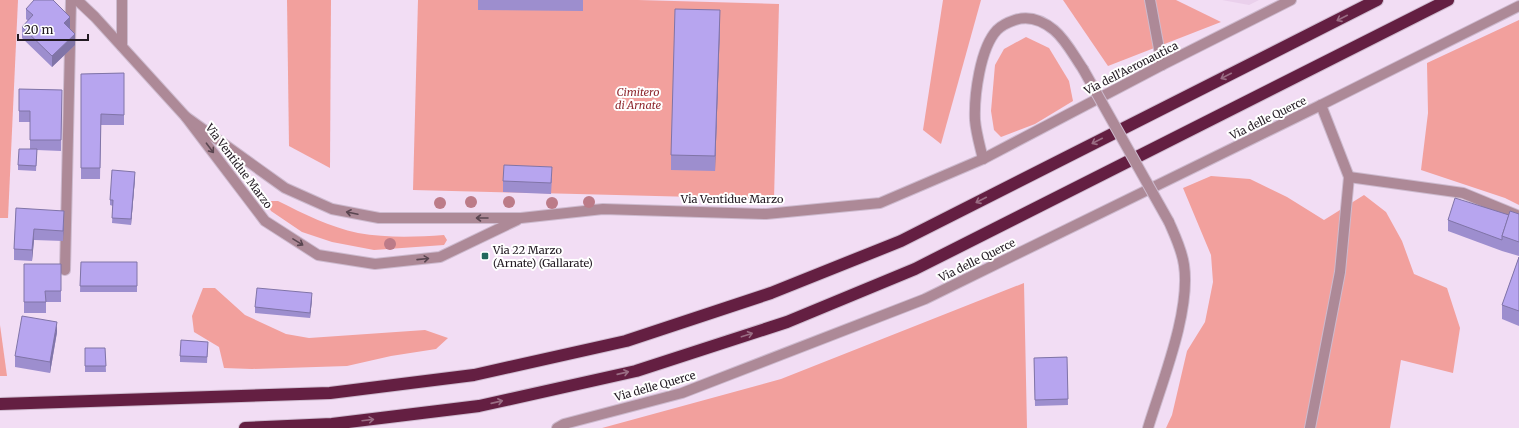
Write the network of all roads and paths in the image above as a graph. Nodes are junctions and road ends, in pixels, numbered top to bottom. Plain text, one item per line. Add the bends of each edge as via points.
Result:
1 (71, 0) edge
2 (77, 0) edge
3 (122, 0) edge
4 (1150, 0) edge
5 (1291, 0) edge
6 (1376, 0) edge
7 (1448, 0) edge
8 (1519, 6) edge
9 (122, 46) junction
10 (1162, 65) junction
11 (1322, 106) junction
12 (186, 117) junction
13 (983, 159) junction
14 (1349, 177) junction
15 (1519, 216) edge
16 (521, 218) junction
17 (66, 270) dead end
18 (0, 404) edge
19 (245, 428) edge
20 (557, 428) edge
21 (1148, 428) edge
22 (1310, 428) edge

1 - 17 street
2 - 9 street, Via Ventidue Marzo
3 - 9 street
4 - 10 street
5 - 10 street, Via dell'Aeronautica
6 -> 18 highway via 901,241 771,293 626,341 474,375 330,393
19 -> 7 highway via 332,424 479,406 636,371 787,322 915,269
8 - 11 street
9 - 12 street, Via Ventidue Marzo
10 - 13 street, Via dell'Aeronautica
11 - 14 street, Via delle Querce
11 - 20 street, Via delle Querce via 925,299 682,393
16 -> 12 street, Via Ventidue Marzo via 379,218 332,208 285,188
12 -> 16 street, Via Ventidue Marzo via 265,221 318,255 375,264 440,257
13 - 16 street, Via Ventidue Marzo via 880,203 766,214 603,209
13 - 21 street, bridge via 975,121 984,55 997,29 1019,18 1033,18 1055,31 1083,69 1169,222 1184,265 1183,310
14 - 15 street via 1463,193
14 - 22 street, Via delle Querce via 1340,272

